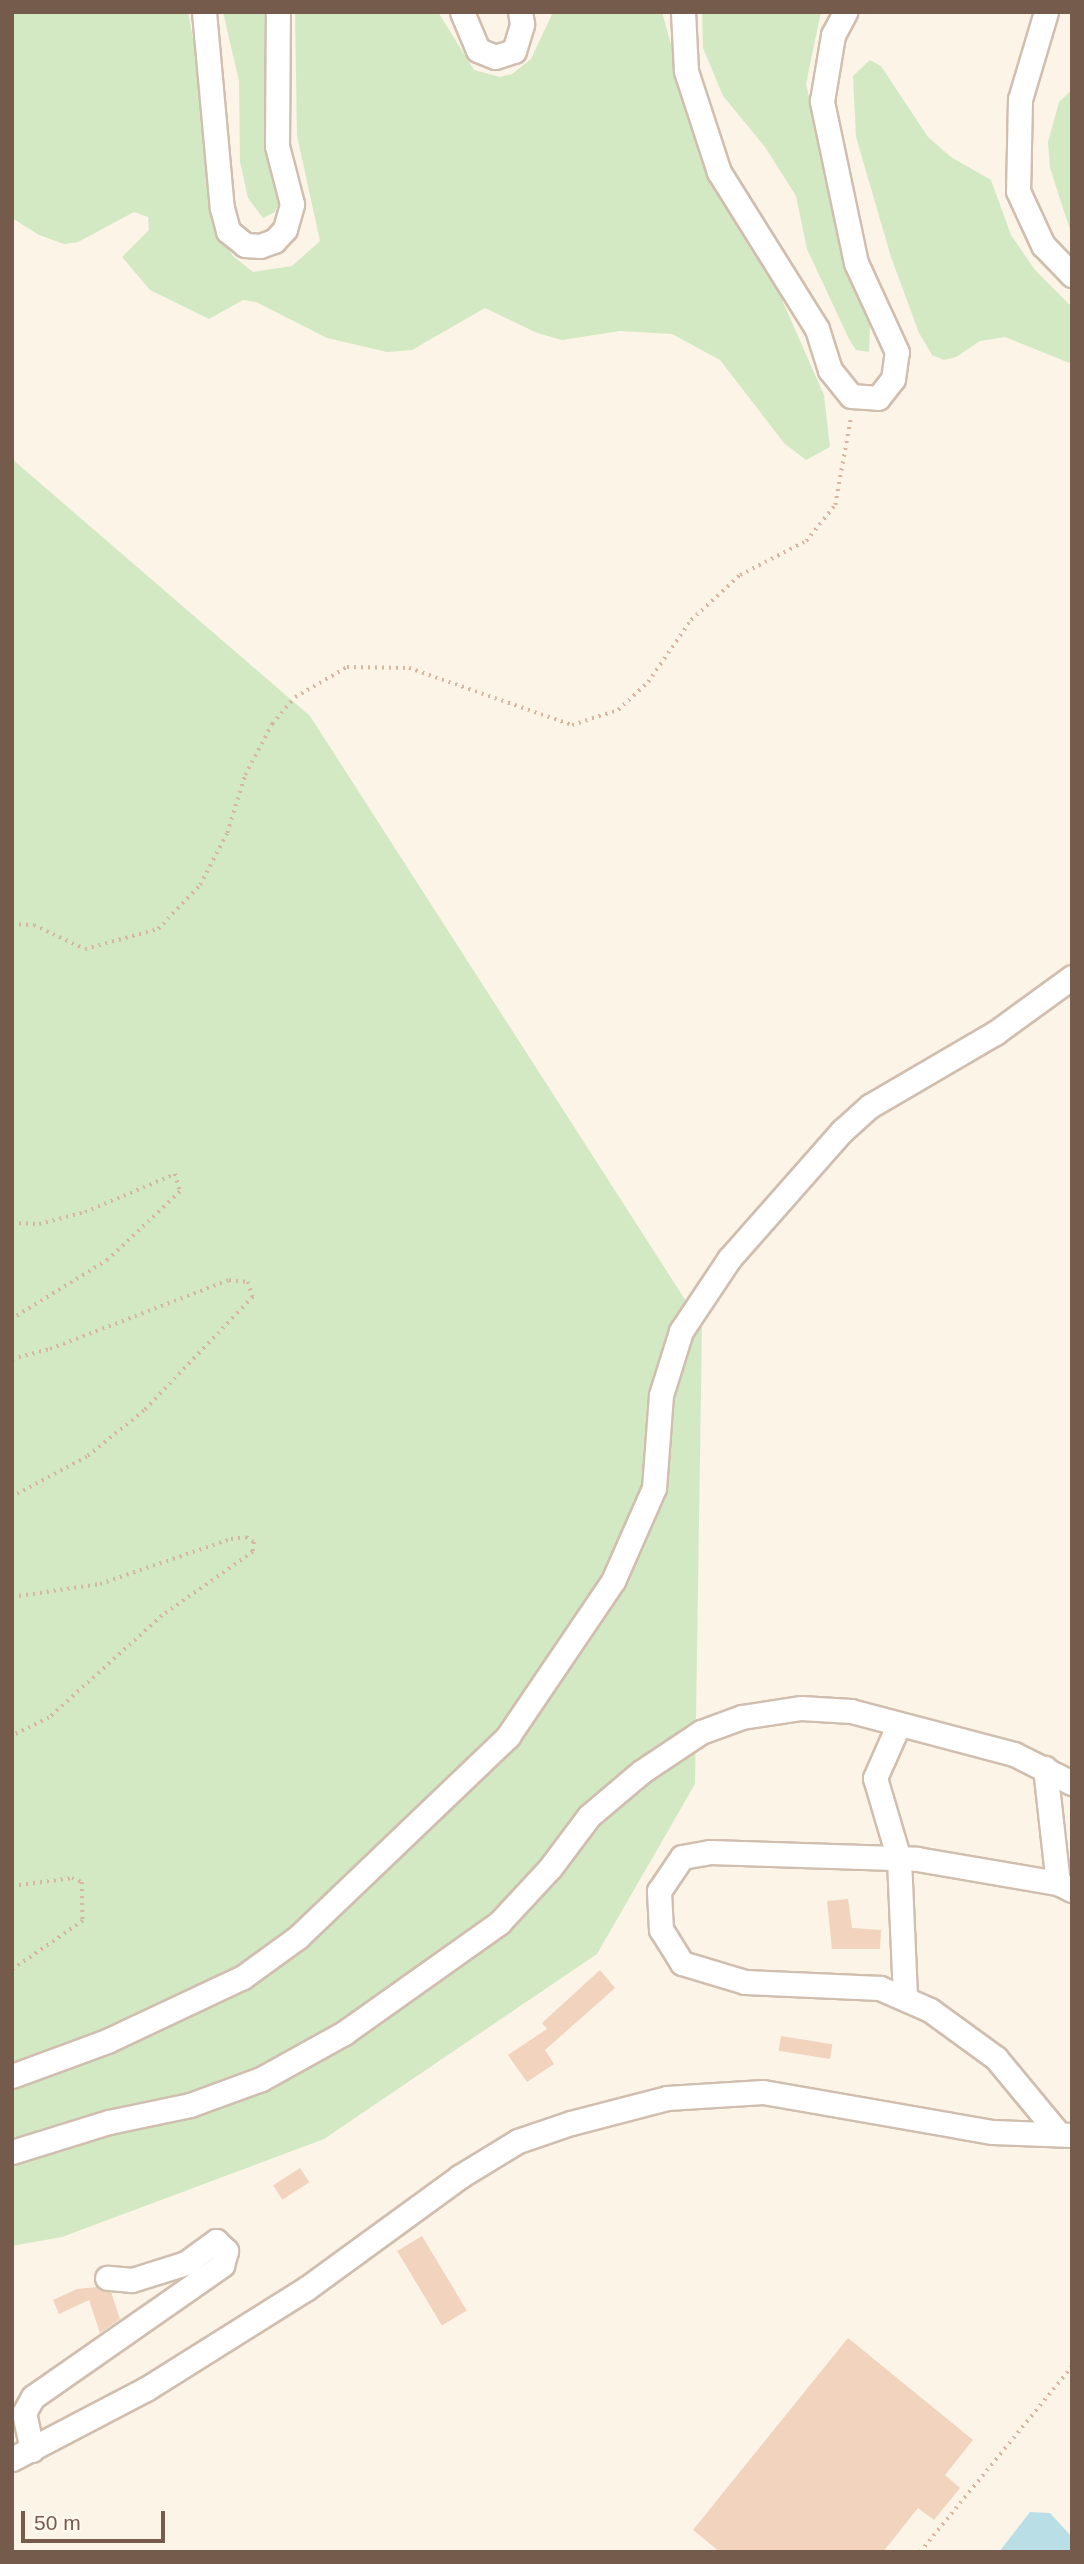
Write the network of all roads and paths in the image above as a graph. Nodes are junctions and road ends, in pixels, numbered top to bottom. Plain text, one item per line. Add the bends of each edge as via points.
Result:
1 (204, 12) edge
2 (278, 12) edge
3 (462, 12) edge
4 (520, 12) edge
5 (683, 12) edge
6 (845, 12) edge
7 (1046, 12) edge
8 (1072, 275) edge
9 (851, 396) junction
10 (12, 924) edge
11 (1072, 977) edge
12 (12, 1223) edge
13 (12, 1318) edge
14 (12, 1359) edge
15 (12, 1497) edge
16 (12, 1597) edge
17 (898, 1726) junction
18 (12, 1736) edge
19 (1045, 1768) junction
20 (1072, 1783) edge
21 (899, 1859) junction
22 (12, 1886) edge
23 (1065, 1886) edge
24 (12, 1970) edge
25 (905, 1999) junction
26 (12, 2076) edge
27 (1065, 2134) edge
28 (12, 2152) edge
29 (107, 2278) dead end
30 (1072, 2366) edge
31 (22, 2455) edge
32 (919, 2552) edge

1 - 2 street via 222,208 228,231 245,245 260,246 274,242 285,229 292,204 277,146
3 - 4 street via 478,50 495,57 514,51 522,24
5 - 9 street via 687,72 719,172 817,329 830,370
6 - 9 street via 833,35 822,101 856,263 897,352 893,379 877,398
7 - 8 street via 1020,99 1018,191 1042,245
9 - 10 path via 835,505 806,541 740,575 691,620 648,682 618,710 572,725 409,668 348,667 295,697 272,724 245,775 227,833 200,885 158,929 85,949 34,926
11 - 26 street via 995,1033 870,1106 842,1131 729,1259 681,1331 661,1395 654,1488 613,1581 508,1736 317,1920 243,1977 107,2041
12 - 13 path via 39,1224 85,1212 175,1174 180,1192 108,1260
14 - 15 path via 50,1349 229,1280 248,1282 253,1297 144,1411 87,1457
16 - 18 path via 100,1584 231,1539 246,1537 254,1542 253,1552 162,1616 50,1718
17 - 19 street via 1014,1754
17 - 21 street via 874,1778
17 - 28 street via 851,1711 801,1708 742,1717 701,1732 641,1772 589,1816 550,1868 499,1923 344,2033 261,2079 190,2105 109,2122
19 - 20 street
19 - 23 street
21 - 23 street
21 - 25 street
21 - 25 street via 710,1852 682,1857 659,1891 660,1917 661,1930 682,1963 745,1982 880,1988
22 - 24 path via 72,1878 82,1882 83,1921
25 - 27 street via 930,2010 996,2058
27 - 31 street via 993,2132 763,2092 667,2098 571,2123 518,2141 459,2177 307,2288 146,2389
29 - 31 street via 132,2280 186,2263 216,2241 226,2251 222,2265 33,2398 24,2413
30 - 32 path

